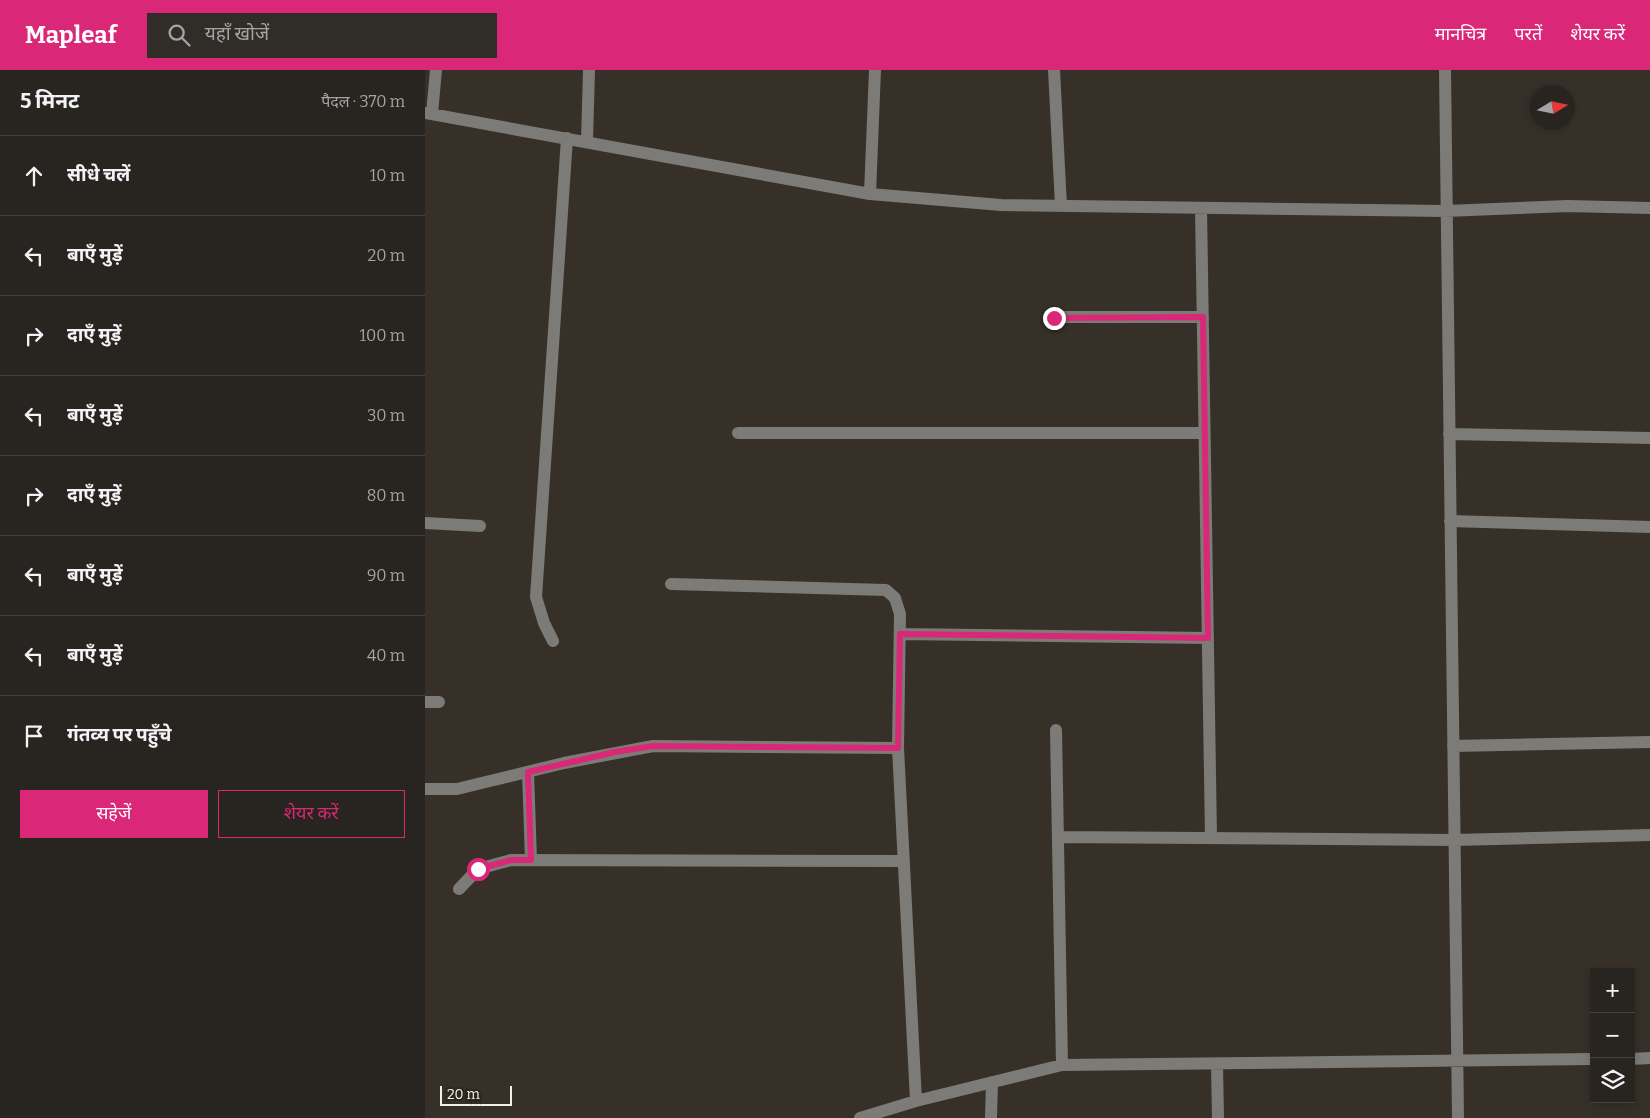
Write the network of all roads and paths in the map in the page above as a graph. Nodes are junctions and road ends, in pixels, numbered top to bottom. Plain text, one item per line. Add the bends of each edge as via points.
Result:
1 (436, 70) edge
2 (589, 70) edge
3 (875, 70) edge
4 (1054, 70) edge
5 (1445, 70) edge
6 (429, 114) edge
7 (567, 138) junction
8 (587, 141) junction
9 (870, 194) junction
10 (1061, 206) junction
11 (1201, 208) junction
12 (1650, 208) edge
13 (1446, 211) junction
14 (1203, 317) junction
15 (1054, 318) dead end
16 (738, 433) dead end
17 (1205, 433) junction
18 (1449, 434) junction
19 (1650, 438) edge
20 (1450, 521) junction
21 (425, 523) edge
22 (479, 526) dead end
23 (1650, 527) edge
24 (671, 584) dead end
25 (900, 634) junction
26 (1208, 638) junction
27 (553, 641) dead end
28 (425, 702) edge
29 (439, 702) dead end
30 (1056, 730) dead end
31 (1650, 742) edge
32 (1453, 746) junction
33 (898, 748) junction
34 (528, 772) junction
35 (425, 789) edge
36 (1650, 836) edge
37 (1058, 837) junction
38 (1211, 837) junction
39 (1454, 840) junction
40 (531, 860) junction
41 (903, 861) junction
42 (459, 889) dead end
43 (1650, 1058) edge
44 (1590, 1059) edge
45 (1635, 1059) edge
46 (1457, 1062) junction
47 (1217, 1064) junction
48 (1062, 1065) junction
49 (992, 1082) junction
50 (916, 1100) junction
51 (860, 1118) edge
52 (991, 1118) edge
53 (1218, 1118) edge
54 (1458, 1118) edge

1 - 6 street
2 - 8 street
3 - 9 street
4 - 10 street
5 - 13 street
6 - 7 street
7 - 8 street
7 - 27 street via 536,597
8 - 9 street
9 - 10 street via 1001,205
10 - 11 street
11 - 13 street
11 - 14 street
12 - 13 street via 1568,206
13 - 18 street
14 - 15 street
14 - 17 street
16 - 17 street
17 - 26 street
18 - 19 street
18 - 20 street
20 - 23 street
20 - 32 street
21 - 22 street
24 - 25 street via 886,590 895,598 900,614
25 - 26 street
25 - 33 street
26 - 38 street
28 - 29 street
30 - 37 street
31 - 32 street
32 - 39 street
33 - 34 street via 653,746
33 - 41 street
34 - 35 street via 457,789
34 - 40 street
36 - 39 street
37 - 38 street
37 - 48 street
38 - 39 street
39 - 46 street
40 - 41 street
40 - 42 street via 511,860 478,869
41 - 50 street
43 - 45 street
44 - 46 street
46 - 47 street
46 - 54 street
47 - 48 street
47 - 53 street
48 - 49 street
49 - 50 street
49 - 52 street
50 - 51 street

